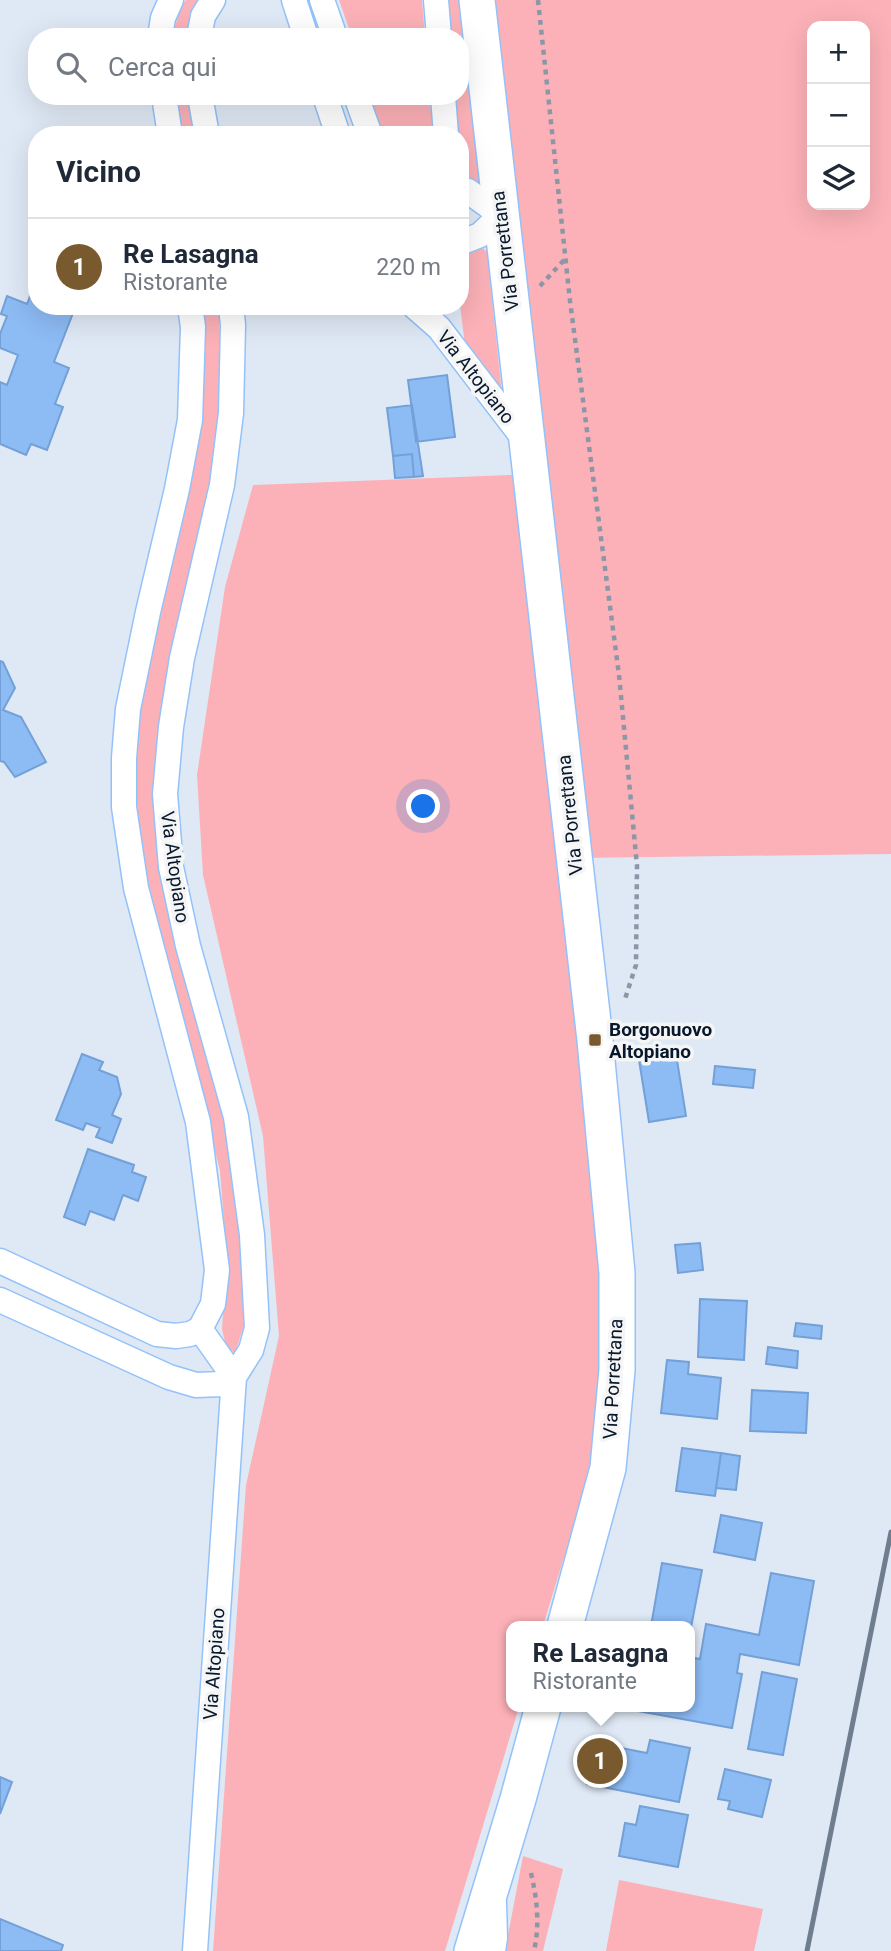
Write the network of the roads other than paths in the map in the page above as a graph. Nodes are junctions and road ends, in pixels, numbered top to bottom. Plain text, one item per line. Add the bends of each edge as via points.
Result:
1 (171, 0) edge
2 (213, 0) edge
3 (294, 0) edge
4 (322, 0) edge
5 (436, 0) edge
6 (477, 0) edge
7 (161, 28) edge
8 (201, 28) edge
9 (303, 28) edge
10 (332, 28) edge
11 (438, 28) edge
12 (165, 105) edge
13 (202, 105) edge
14 (328, 105) edge
15 (359, 105) edge
16 (444, 105) edge
17 (169, 126) edge
18 (205, 126) edge
19 (335, 126) edge
20 (367, 126) edge
21 (445, 126) edge
22 (469, 192) edge
23 (501, 215) junction
24 (469, 239) edge
25 (191, 315) edge
26 (232, 315) edge
27 (426, 315) edge
28 (527, 443) junction
29 (0, 1261) edge
30 (0, 1300) edge
31 (200, 1329) junction
32 (234, 1377) junction
33 (566, 1621) edge
34 (542, 1712) edge
35 (494, 1878) junction
36 (195, 1951) edge
37 (472, 1951) edge
38 (493, 1951) edge

1 - 7 street
2 - 8 street
3 - 9 street
4 - 10 street
5 - 11 street
6 - 23 main road, Via Porrettana
12 - 17 street
13 - 18 street
14 - 19 street
15 - 20 street
16 - 21 street
22 - 23 street
23 - 24 street
23 - 28 main road, Via Porrettana
25 - 31 street, Via Altopiano via 190,420 128,709 124,807 136,888 198,1122 207,1182 217,1270 213,1304
26 - 32 street, Via Altopiano via 231,413 222,485 183,658 165,794 171,867 188,946 236,1116 252,1235 257,1328 251,1350
27 - 28 street, Via Altopiano
28 - 33 main road, Via Porrettana via 617,1273 617,1370 608,1468
29 - 31 street via 157,1334 176,1336
30 - 32 street via 169,1377 196,1385 222,1384
31 - 32 street
32 - 36 street, Via Altopiano
34 - 35 main road
35 - 37 main road
35 - 38 street

